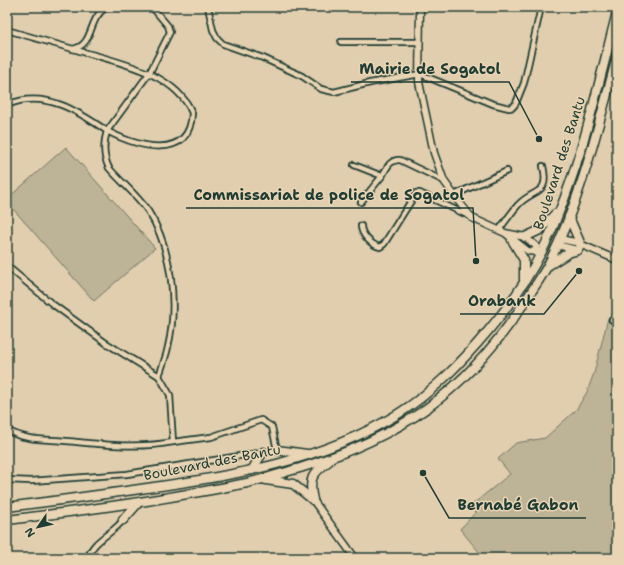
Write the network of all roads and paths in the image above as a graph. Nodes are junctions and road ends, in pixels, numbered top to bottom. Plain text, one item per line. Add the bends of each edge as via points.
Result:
1 (107, 7) edge
2 (152, 7) edge
3 (208, 7) edge
4 (420, 7) edge
5 (541, 7) edge
6 (617, 12) edge
7 (7, 30) edge
8 (341, 42) dead end
9 (420, 42) junction
10 (73, 49) junction
11 (617, 57) edge
12 (150, 72) junction
13 (420, 74) junction
14 (7, 105) edge
15 (108, 131) junction
16 (354, 165) dead end
17 (543, 166) dead end
18 (507, 171) dead end
19 (382, 176) junction
20 (444, 181) junction
21 (454, 195) junction
22 (361, 202) dead end
23 (560, 209) junction
24 (569, 216) junction
25 (472, 218) junction
26 (361, 226) dead end
27 (502, 232) junction
28 (526, 237) junction
29 (512, 240) junction
30 (559, 242) junction
31 (582, 247) junction
32 (617, 260) edge
33 (548, 265) junction
34 (7, 266) edge
35 (523, 283) junction
36 (617, 314) edge
37 (612, 320) dead end
38 (160, 376) junction
39 (7, 430) edge
40 (173, 442) junction
41 (277, 450) junction
42 (263, 452) junction
43 (310, 454) junction
44 (332, 458) junction
45 (252, 470) junction
46 (7, 480) edge
47 (262, 480) junction
48 (314, 500) junction
49 (138, 503) junction
50 (116, 505) junction
51 (7, 507) edge
52 (7, 520) edge
53 (123, 520) junction
54 (356, 557) edge
55 (88, 558) edge

1 - 10 street via 98,13 90,35 84,43
2 - 12 street via 170,32
3 - 13 street via 213,30 223,44 263,58 302,76 321,89 334,92
4 - 9 street
5 - 13 street via 524,83 513,107 502,107
6 - 23 highway, Boulevard des Bantu via 579,153
7 - 10 street
8 - 9 street
9 - 13 street
10 - 12 street
11 - 24 highway, Boulevard des Bantu via 586,167
12 - 15 street
12 - 15 street via 171,88 190,108 192,114 188,131 177,143 156,147 130,142
13 - 20 street via 421,95 431,141
14 - 15 street via 30,100 52,101 81,113
15 - 38 street via 104,146 105,160 109,168 148,211 162,237 170,269 170,333
16 - 19 street
17 - 27 street via 546,179 542,189 518,205
18 - 21 street
19 - 20 street via 395,159
19 - 22 street
20 - 21 street
21 - 25 street
23 - 28 highway via 540,230
23 - 35 highway, Boulevard des Bantu via 542,251
24 - 30 highway, Boulevard des Bantu
24 - 31 highway
25 - 26 street via 416,193 380,247 362,234
25 - 27 street
27 - 28 street
27 - 29 street
28 - 29 street via 536,246 536,252 528,251
29 - 35 highway via 524,260
30 - 31 street
30 - 33 highway, Boulevard des Bantu
31 - 32 street
31 - 33 highway
33 - 44 highway, Boulevard des Bantu via 494,344 464,378 386,435
34 - 38 street via 67,315 106,343
35 - 43 highway, Boulevard des Bantu via 467,357 431,390 379,425
36 - 37 street
38 - 40 street via 170,395
39 - 40 street via 25,438 109,445 141,446
40 - 41 street via 211,437 261,420 272,428
41 - 42 street
41 - 43 highway
42 - 45 highway
42 - 46 street via 127,474 31,481
43 - 45 highway, Boulevard des Bantu
44 - 47 highway, Boulevard des Bantu
44 - 48 highway via 311,478
45 - 51 highway, Boulevard des Bantu via 180,484
47 - 48 highway via 293,484
47 - 49 highway, Boulevard des Bantu
48 - 54 street
49 - 50 highway, Boulevard des Bantu
49 - 53 highway
50 - 52 highway, Boulevard des Bantu
50 - 53 highway via 122,512
53 - 55 street via 114,531 93,547

